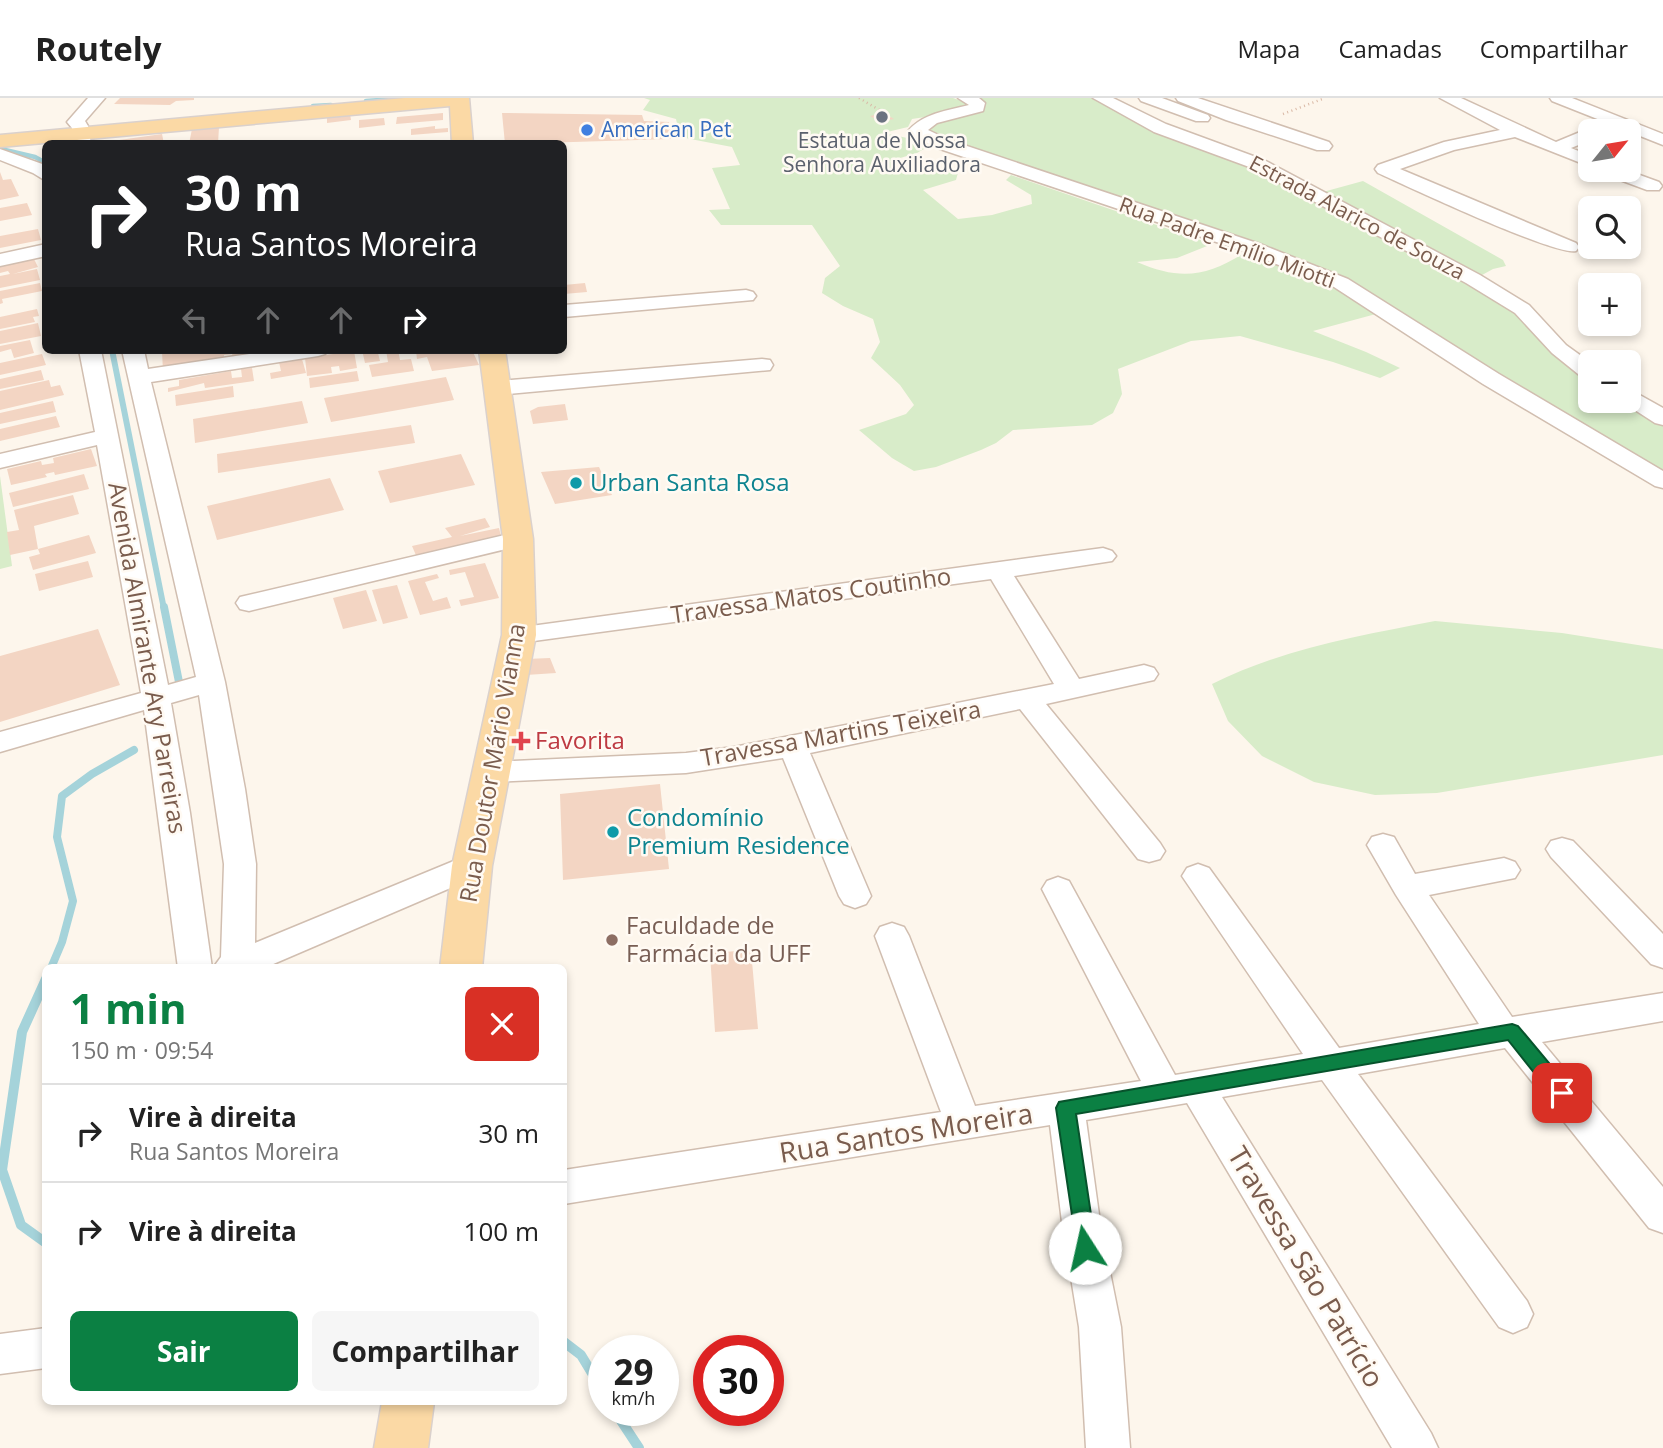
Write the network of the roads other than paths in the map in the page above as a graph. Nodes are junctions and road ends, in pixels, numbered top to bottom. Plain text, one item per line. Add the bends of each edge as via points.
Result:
1 (97, 98) edge
2 (459, 98) edge
3 (966, 98) edge
4 (1101, 98) edge
5 (1147, 98) edge
6 (1184, 98) edge
7 (1448, 98) edge
8 (1558, 98) edge
9 (351, 102) edge
10 (1233, 117) junction
11 (1611, 119) edge
12 (1642, 131) edge
13 (1516, 132) junction
14 (80, 133) edge
15 (4, 136) edge
16 (1578, 139) edge
17 (463, 140) edge
18 (1663, 140) edge
19 (42, 145) edge
20 (1323, 146) dead end
21 (1555, 148) junction
22 (0, 154) edge
23 (1578, 157) edge
24 (42, 173) edge
25 (1642, 182) edge
26 (1653, 186) dead end
27 (1569, 247) dead end
28 (42, 251) edge
29 (0, 260) edge
30 (746, 296) dead end
31 (567, 311) edge
32 (91, 354) edge
33 (134, 354) edge
34 (291, 354) edge
35 (493, 354) edge
36 (1578, 363) edge
37 (762, 365) dead end
38 (139, 377) junction
39 (498, 388) junction
40 (1641, 404) edge
41 (1663, 418) edge
42 (106, 436) junction
43 (0, 461) edge
44 (1663, 481) edge
45 (519, 539) junction
46 (1103, 556) dead end
47 (998, 570) junction
48 (249, 603) dead end
49 (519, 635) junction
50 (1144, 674) dead end
51 (211, 682) junction
52 (1072, 690) junction
53 (157, 695) junction
54 (1027, 699) junction
55 (0, 742) edge
56 (793, 747) junction
57 (492, 772) junction
58 (1383, 845) dead end
59 (1562, 849) dead end
60 (1149, 851) dead end
61 (472, 866) junction
62 (1504, 870) dead end
63 (1198, 876) dead end
64 (1407, 887) junction
65 (1058, 890) dead end
66 (855, 895) dead end
67 (892, 936) dead end
68 (1663, 955) edge
69 (195, 964) edge
70 (234, 964) edge
71 (239, 964) edge
72 (461, 964) edge
73 (1663, 1007) edge
74 (1508, 1032) junction
75 (1329, 1064) junction
76 (1181, 1089) junction
77 (1066, 1108) junction
78 (964, 1124) junction
79 (567, 1187) edge
80 (1663, 1216) edge
81 (1513, 1314) dead end
82 (42, 1349) edge
83 (0, 1354) edge
84 (408, 1405) edge
85 (401, 1448) edge
86 (1108, 1448) edge
87 (1416, 1448) edge

1 - 14 street
2 - 9 main road
2 - 17 main road
3 - 44 street, Rua Padre Emílio Miotti via 977,103 977,108 931,120 916,131 1341,283 1490,379
4 - 36 street, Estrada Alarico de Souza via 1160,128 1258,164 1473,279 1522,309
5 - 10 street via 1208,122
6 - 10 street
7 - 13 street
8 - 11 street
9 - 14 main road
10 - 20 street
12 - 18 street
13 - 21 street
13 - 27 street via 1450,146 1384,169
14 - 15 main road
15 - 19 main road
16 - 21 street
21 - 23 street
22 - 24 street
25 - 26 street
28 - 29 street
30 - 31 street
32 - 42 street, Avenida Almirante Ary Parreiras
33 - 38 street, Avenida Almirante Ary Parreiras
34 - 38 street
35 - 39 main road, Rua Doutor Mário Vianna
37 - 39 street
38 - 51 street, Avenida Almirante Ary Parreiras
39 - 45 main road, Rua Doutor Mário Vianna
40 - 41 street
42 - 43 street
42 - 53 street, Avenida Almirante Ary Parreiras
45 - 48 street
45 - 49 main road, Rua Doutor Mário Vianna
46 - 47 street, Travessa Matos Coutinho
47 - 49 street, Travessa Matos Coutinho
47 - 52 street
49 - 57 main road, Rua Doutor Mário Vianna
50 - 52 street, Travessa Martins Teixeira
51 - 53 street
51 - 70 street, Avenida Almirante Ary Parreiras via 239,839
52 - 54 street, Travessa Martins Teixeira
53 - 55 street
53 - 69 street, Avenida Almirante Ary Parreiras
54 - 56 street, Travessa Martins Teixeira
54 - 60 street
56 - 57 street, Travessa Martins Teixeira via 686,763
56 - 66 street
57 - 61 main road, Rua Doutor Mário Vianna
58 - 64 street
59 - 68 street
61 - 71 street
61 - 72 main road, Rua Doutor Mário Vianna
62 - 64 street
63 - 75 street
64 - 74 street
65 - 76 street, Travessa São Patrício
67 - 78 street
73 - 74 street, Rua Santos Moreira
74 - 75 street, Rua Santos Moreira
74 - 80 street
75 - 76 street, Rua Santos Moreira
75 - 81 street
76 - 77 street, Rua Santos Moreira
76 - 87 street, Travessa São Patrício
77 - 78 street, Rua Santos Moreira
77 - 86 street via 1100,1326
78 - 79 street, Rua Santos Moreira
82 - 83 street
84 - 85 main road

